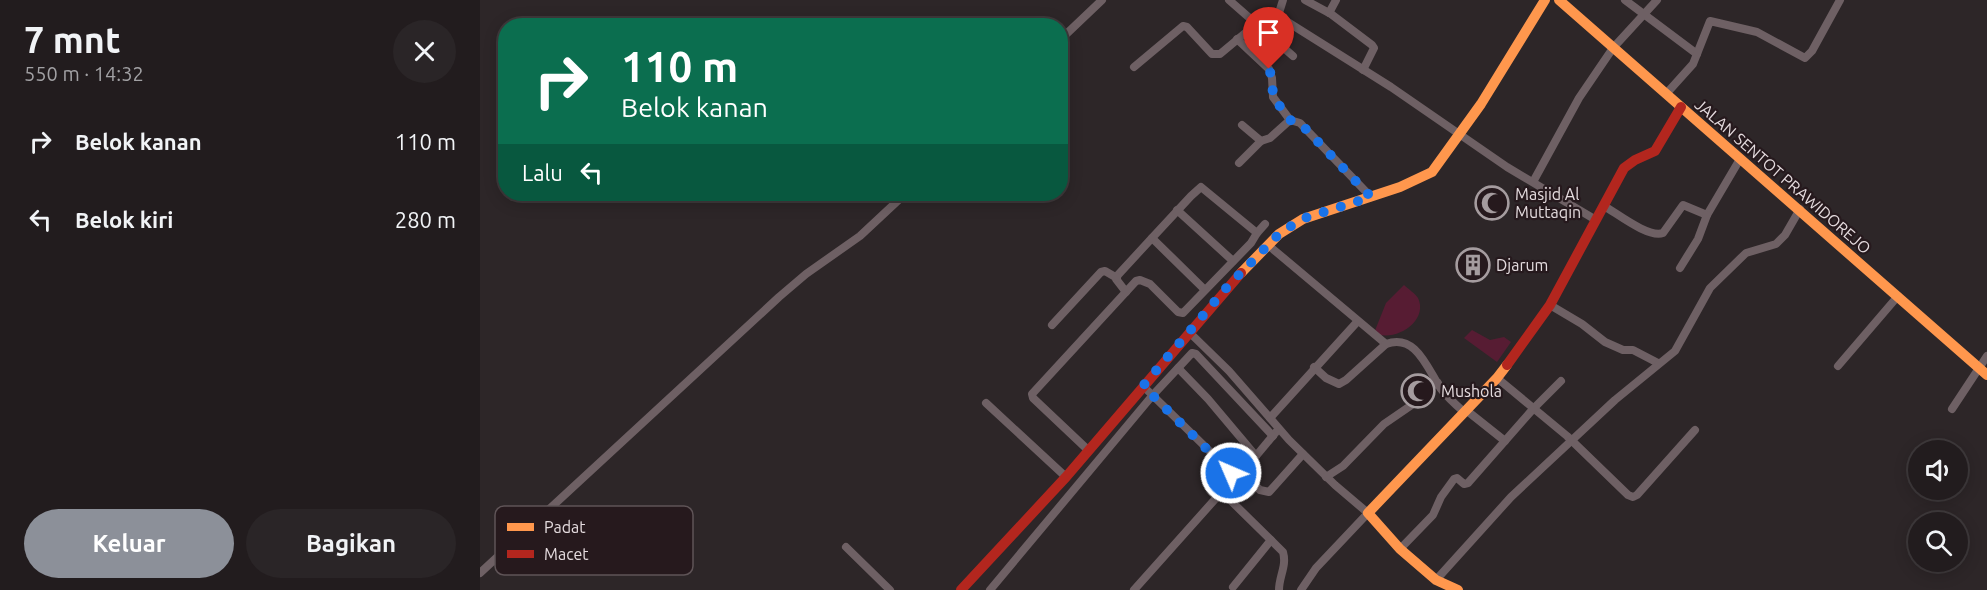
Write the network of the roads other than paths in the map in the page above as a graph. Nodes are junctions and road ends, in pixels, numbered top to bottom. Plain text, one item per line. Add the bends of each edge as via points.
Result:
1 (1102, 0) edge
2 (1229, 0) edge
3 (1283, 0) edge
4 (1305, 0) edge
5 (1336, 0) edge
6 (1545, 0) edge
7 (1559, 0) edge
8 (1625, 0) edge
9 (1657, 0) edge
10 (1840, 0) edge
11 (1329, 13) junction
12 (1644, 15) junction
13 (1278, 16) junction
14 (1256, 24) junction
15 (1068, 32) edge
16 (1237, 39) junction
17 (1613, 48) junction
18 (1697, 54) junction
19 (1293, 56) dead end
20 (1134, 67) dead end
21 (1363, 70) junction
22 (1666, 94) junction
23 (1681, 107) junction
24 (1290, 120) junction
25 (1242, 125) dead end
26 (1460, 134) junction
27 (1262, 141) junction
28 (1740, 159) junction
29 (1239, 163) dead end
30 (1533, 182) junction
31 (1371, 197) junction
32 (898, 201) edge
33 (1604, 206) junction
34 (1800, 209) junction
35 (1177, 210) junction
36 (1707, 215) junction
37 (1596, 220) junction
38 (1265, 224) dead end
39 (1257, 233) junction
40 (1152, 238) junction
41 (1268, 244) junction
42 (1233, 261) junction
43 (1680, 268) dead end
44 (1116, 278) junction
45 (1224, 282) junction
46 (1205, 290) junction
47 (1126, 292) junction
48 (1898, 296) junction
49 (1550, 305) junction
50 (1201, 307) junction
51 (1357, 322) junction
52 (1052, 326) dead end
53 (1189, 332) junction
54 (1386, 344) junction
55 (1987, 356) edge
56 (1658, 363) junction
57 (1839, 366) dead end
58 (1314, 367) junction
59 (1178, 368) junction
60 (1984, 372) edge
61 (1497, 378) junction
62 (1561, 381) dead end
63 (1438, 383) junction
64 (1143, 386) junction
65 (1152, 396) junction
66 (986, 403) dead end
67 (1533, 409) junction
68 (1952, 410) dead end
69 (1465, 411) junction
70 (1270, 418) junction
71 (1695, 430) dead end
72 (1276, 433) junction
73 (1098, 438) junction
74 (1571, 440) junction
75 (1505, 441) junction
76 (1086, 448) junction
77 (1110, 448) junction
78 (1303, 454) junction
79 (1256, 456) junction
80 (1240, 471) junction
81 (1064, 476) junction
82 (1326, 477) junction
83 (1234, 478) junction
84 (1222, 492) junction
85 (553, 506) edge
86 (1038, 507) junction
87 (1368, 513) junction
88 (1050, 518) junction
89 (1271, 540) junction
90 (846, 547) dead end
91 (1400, 549) junction
92 (495, 559) edge
93 (480, 573) edge
94 (1436, 580) junction
95 (1233, 587) dead end
96 (890, 590) edge
97 (960, 590) edge
98 (990, 590) edge
99 (1134, 590) edge
100 (1279, 590) edge
101 (1301, 590) edge
102 (1458, 590) edge

1 - 15 street
2 - 14 street
3 - 13 street
4 - 11 street
5 - 11 street
6 - 26 street
7 - 17 street, JALAN SENTOT PRAWIDOREJO
8 - 12 street
9 - 12 street
10 - 18 street via 1806,57 1757,32 1711,20
11 - 21 street via 1374,48
12 - 17 street
12 - 18 street
13 - 14 street
13 - 21 street
14 - 16 street
14 - 19 street
16 - 20 street via 1220,54 1214,54 1183,26
16 - 24 street via 1269,69 1273,97
17 - 22 street, JALAN SENTOT PRAWIDOREJO
17 - 30 street via 1579,98
18 - 22 street
21 - 26 street
22 - 23 street, JALAN SENTOT PRAWIDOREJO
23 - 28 street, JALAN SENTOT PRAWIDOREJO
23 - 33 street via 1655,151 1624,168
24 - 27 street
24 - 31 street via 1300,123
25 - 27 street
26 - 30 street
26 - 31 street via 1426,176
27 - 29 street
28 - 34 street, JALAN SENTOT PRAWIDOREJO
28 - 36 street
30 - 37 street
31 - 41 street via 1302,219
32 - 85 street via 860,236 779,297
33 - 36 street via 1659,235 1683,204
33 - 37 street
34 - 48 street, JALAN SENTOT PRAWIDOREJO
34 - 56 street via 1776,244 1746,253 1710,288 1674,351
35 - 39 street via 1203,188
35 - 40 street
35 - 42 street
36 - 43 street
37 - 49 street
38 - 39 street
39 - 42 street
40 - 44 street
40 - 46 street
41 - 45 street
41 - 51 street
42 - 45 street
44 - 47 street
44 - 52 street via 1101,272
45 - 46 street
45 - 50 street
46 - 50 street
47 - 50 street via 1140,280 1150,284 1178,312
47 - 76 street via 1032,394
48 - 57 street
48 - 60 street, JALAN SENTOT PRAWIDOREJO
49 - 56 street via 1605,342
49 - 61 street
50 - 53 street
51 - 54 street
51 - 58 street
53 - 64 street
53 - 70 street via 1229,370
54 - 58 street via 1339,384
54 - 63 street via 1406,342
55 - 60 street
56 - 74 street
58 - 70 street
59 - 65 street
59 - 72 street via 1192,353 1196,354
59 - 79 street
60 - 68 street
61 - 67 street
61 - 69 street
62 - 67 street
63 - 69 street
63 - 82 street via 1384,424 1343,466
64 - 65 street
64 - 73 street
65 - 77 street
65 - 83 street
66 - 81 street
67 - 74 street
67 - 75 street
69 - 75 street
69 - 87 street
70 - 72 street
71 - 74 street via 1633,497
72 - 78 street
72 - 79 street
73 - 76 street
73 - 77 street
74 - 94 street via 1511,497
75 - 91 street via 1468,483 1454,479 1433,515
76 - 81 street
77 - 88 street
78 - 80 street via 1269,492 1260,490
78 - 82 street
79 - 80 street
80 - 83 street
81 - 86 street
82 - 87 street
83 - 84 street
84 - 89 street
84 - 99 street
86 - 88 street
86 - 97 street
87 - 91 street
87 - 101 street via 1316,568
88 - 98 street
89 - 95 street
89 - 100 street via 1283,552 1285,561
90 - 96 street
91 - 94 street
92 - 93 street
94 - 102 street

